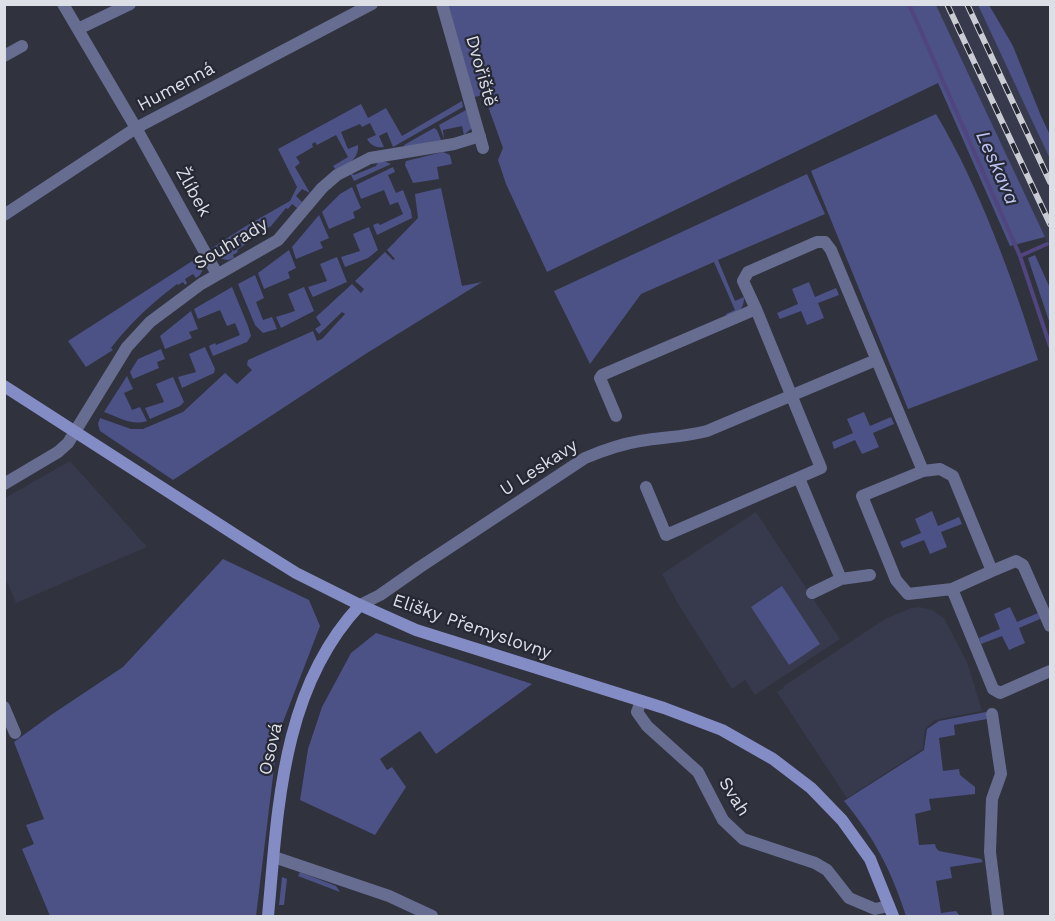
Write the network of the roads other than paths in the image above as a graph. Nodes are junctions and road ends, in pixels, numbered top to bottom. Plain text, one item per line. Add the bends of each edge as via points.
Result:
1 (63, 4) edge
2 (130, 4) edge
3 (372, 4) edge
4 (442, 4) edge
5 (78, 29) junction
6 (22, 46) dead end
7 (4, 56) edge
8 (136, 128) junction
9 (482, 142) joint
10 (4, 215) edge
11 (217, 274) junction
12 (756, 309) junction
13 (876, 360) junction
14 (4, 386) edge
15 (792, 395) junction
16 (616, 416) dead end
17 (75, 432) junction
18 (923, 471) junction
19 (799, 478) junction
20 (4, 484) edge
21 (646, 487) dead end
22 (992, 571) junction
23 (870, 576) dead end
24 (841, 579) junction
25 (952, 589) junction
26 (812, 592) dead end
27 (360, 605) junction
28 (1050, 627) edge
29 (1050, 671) edge
30 (641, 701) junction
31 (4, 707) edge
32 (992, 714) dead end
33 (15, 733) dead end
34 (274, 857) junction
35 (891, 911) edge
36 (268, 916) edge
37 (432, 916) edge
38 (999, 916) edge

1 - 5 street, Žlíbek
2 - 5 street
3 - 8 street, Humenná
4 - 9 street, Dvořiště
5 - 8 street, Žlíbek
6 - 7 street
8 - 10 street, Humenná
8 - 11 street, Žlíbek
9 - 11 street, Souhrady via 370,158 337,175 322,188 278,240
11 - 17 street, Souhrady via 166,309 127,347
12 - 13 street via 743,281 748,272 825,242
12 - 15 street
12 - 16 street via 602,375
13 - 15 street, U Leskavy
13 - 18 street
14 - 17 street, Elišky Přemyslovny
15 - 19 street via 821,468
15 - 27 street, U Leskavy via 707,431 613,447 585,458 380,596
17 - 20 street, Souhrady via 58,452
17 - 27 street, Elišky Přemyslovny via 296,573
18 - 22 street via 940,469 952,476
18 - 25 street via 862,496 896,580 908,594
19 - 21 street via 666,535
19 - 24 street
22 - 25 street
22 - 28 street via 1016,561 1023,565
23 - 24 street
24 - 26 street
25 - 29 street via 993,689 1000,693
27 - 30 street, Elišky Přemyslovny via 416,630
27 - 34 street, Osová via 339,630 299,710 281,785
30 - 35 street, Elišky Přemyslovny via 722,730 773,759 811,788 842,820 870,859
30 - 35 street, Svah via 638,712 647,726 698,772 723,820 743,839 815,863 827,870 849,898
31 - 33 street
32 - 38 street via 1001,774 992,799 990,852
34 - 36 street, Osová
34 - 37 street via 389,896

